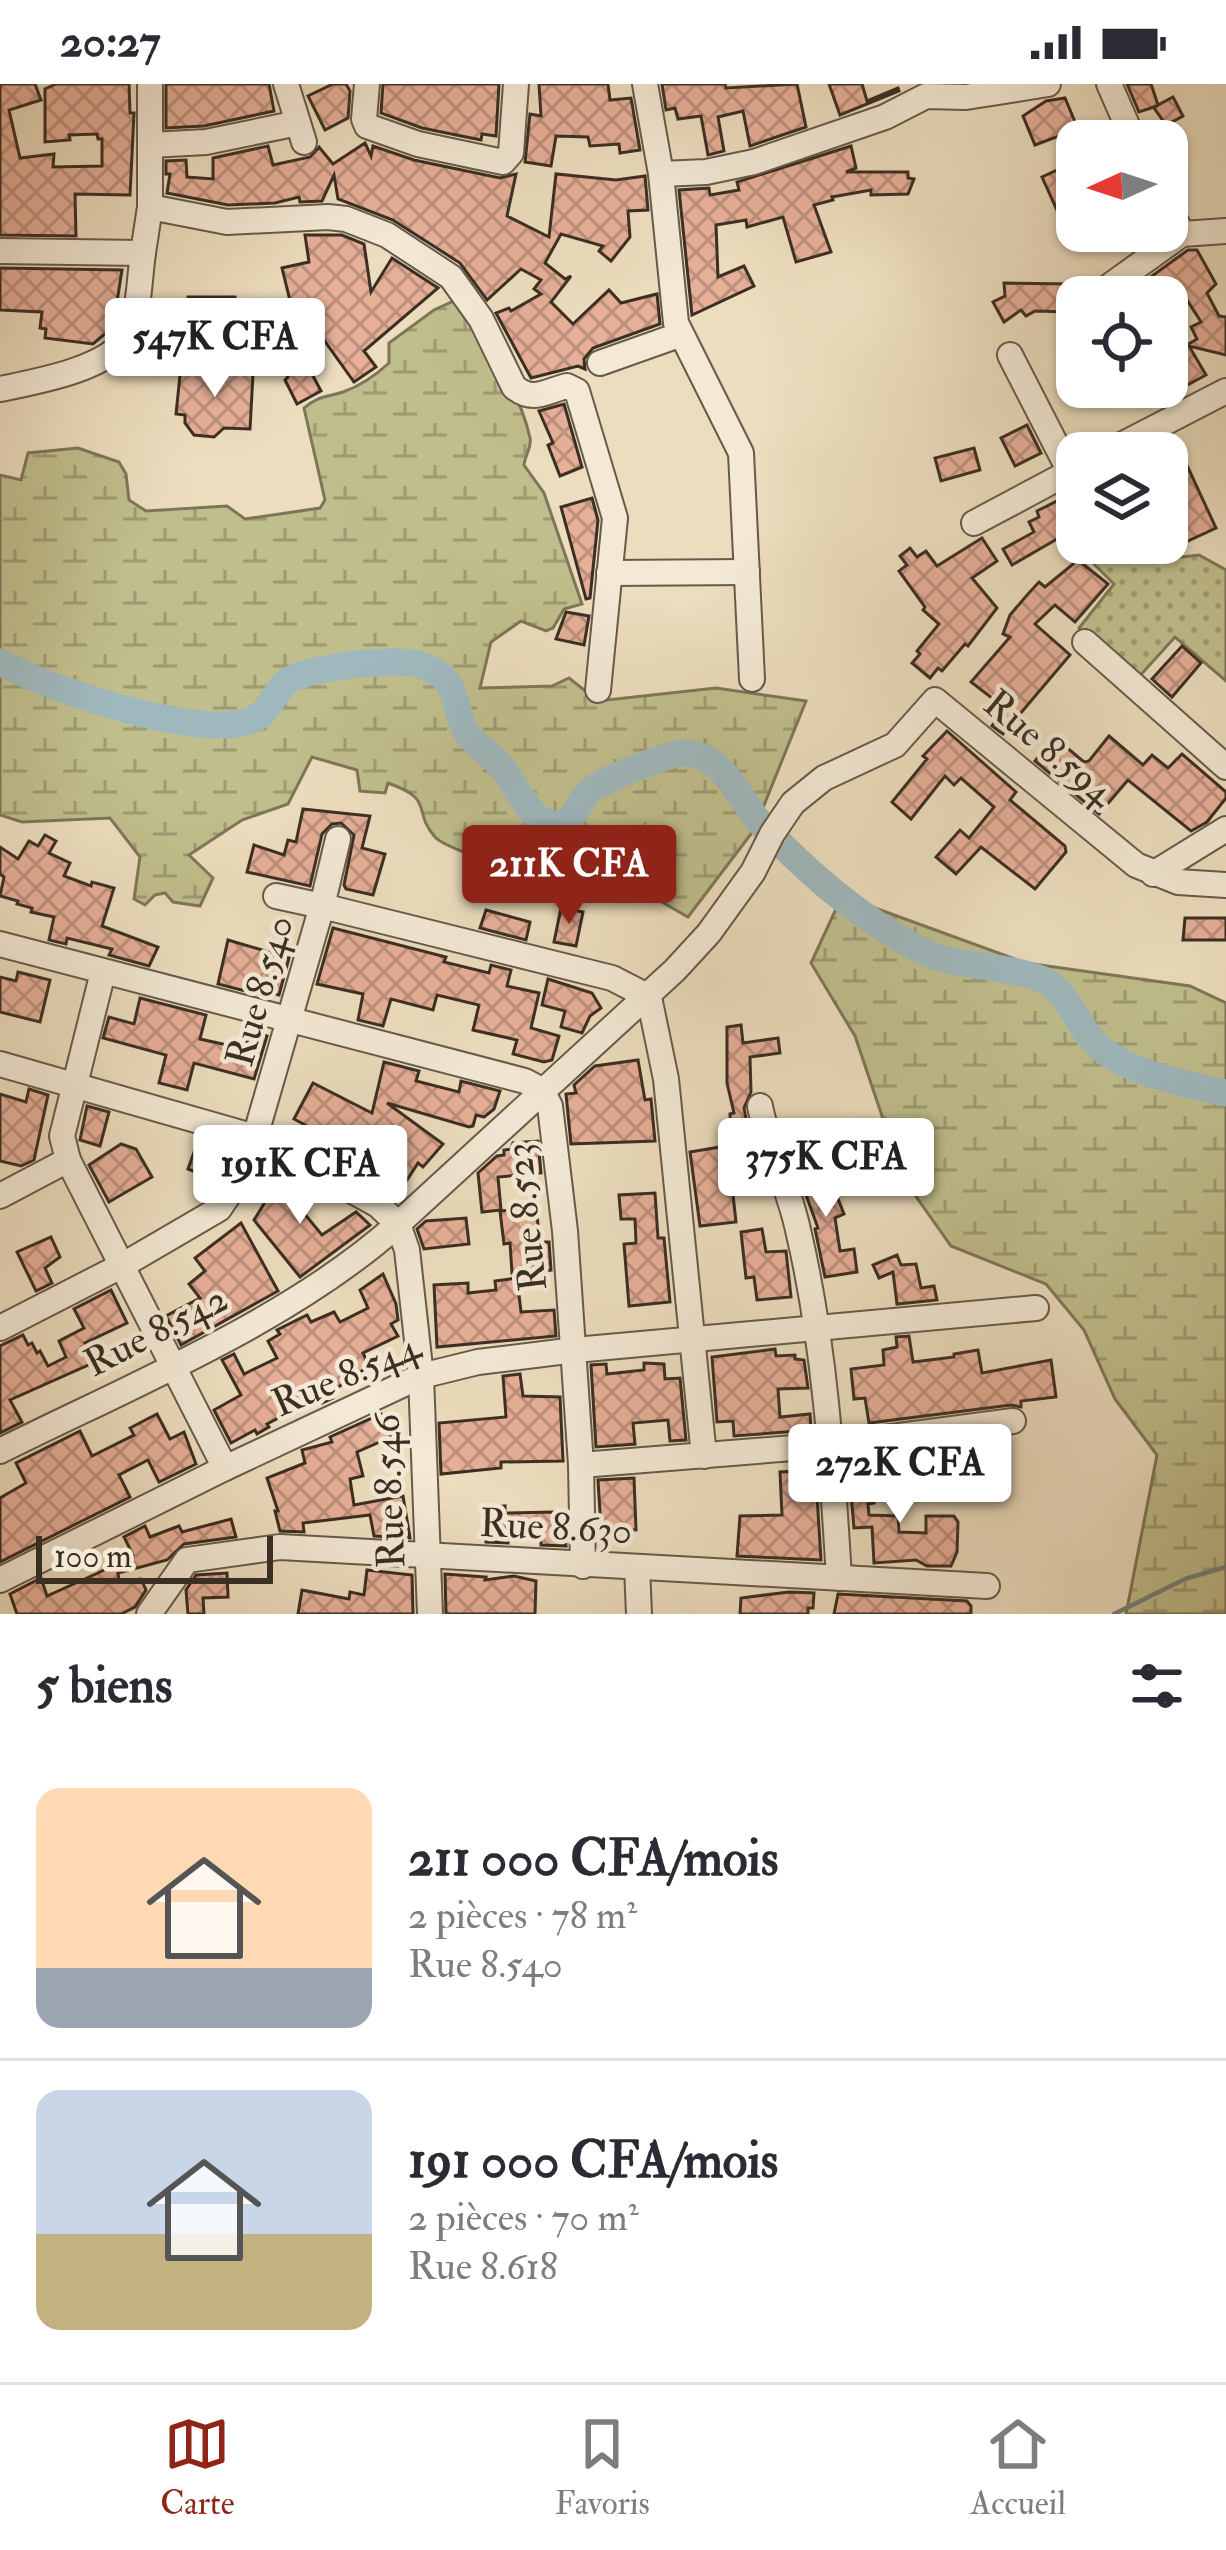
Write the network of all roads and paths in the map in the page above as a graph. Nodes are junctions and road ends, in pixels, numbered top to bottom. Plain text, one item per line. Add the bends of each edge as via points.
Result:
1 (150, 84) edge
2 (286, 84) edge
3 (368, 84) edge
4 (516, 84) edge
5 (645, 84) edge
6 (1048, 84) edge
7 (1109, 84) edge
8 (1125, 120) edge
9 (150, 145) junction
10 (661, 174) junction
11 (150, 207) junction
12 (1226, 231) edge
13 (1188, 234) edge
14 (0, 251) edge
15 (1157, 252) edge
16 (143, 253) junction
17 (1124, 276) edge
18 (678, 329) junction
19 (1010, 355) dead end
20 (600, 363) dead end
21 (0, 389) edge
22 (1226, 391) edge
23 (1147, 432) edge
24 (1056, 439) edge
25 (1056, 479) edge
26 (974, 523) dead end
27 (747, 572) junction
28 (609, 573) junction
29 (1085, 642) dead end
30 (752, 679) dead end
31 (598, 690) dead end
32 (1226, 767) edge
33 (1226, 829) edge
34 (338, 839) dead end
35 (1153, 874) junction
36 (1226, 885) edge
37 (276, 896) dead end
38 (322, 906) junction
39 (709, 933) joint
40 (0, 944) edge
41 (103, 972) junction
42 (650, 997) junction
43 (290, 1018) junction
44 (0, 1064) edge
45 (74, 1083) junction
46 (542, 1090) junction
47 (760, 1106) dead end
48 (255, 1137) junction
49 (68, 1160) junction
50 (0, 1196) edge
51 (398, 1224) junction
52 (123, 1265) junction
53 (1036, 1308) dead end
54 (0, 1328) edge
55 (818, 1328) junction
56 (692, 1340) junction
57 (575, 1350) junction
58 (175, 1364) junction
59 (421, 1376) junction
60 (1013, 1421) dead end
61 (831, 1445) junction
62 (0, 1451) edge
63 (704, 1456) junction
64 (581, 1466) junction
65 (225, 1468) junction
66 (426, 1556) junction
67 (583, 1566) junction
68 (637, 1568) junction
69 (839, 1579) junction
70 (0, 1580) edge
71 (987, 1586) dead end
72 (149, 1614) edge
73 (430, 1614) edge
74 (639, 1614) edge

1 - 9 street
2 - 9 street via 302,133
3 - 4 street via 367,126 503,162
5 - 10 street
6 - 10 street via 926,95 885,118 754,162
7 - 8 street
9 - 11 street
10 - 18 street
11 - 16 street
11 - 28 street via 227,222 346,219 451,277 514,387 533,398 567,386 577,391 615,518
12 - 13 street
14 - 16 street
15 - 17 street
16 - 21 street via 133,322 115,351 58,377
18 - 20 street
18 - 27 street via 741,453
19 - 24 street
22 - 23 street
25 - 26 street
27 - 28 street
27 - 30 street
28 - 31 street
29 - 32 street
33 - 35 street
34 - 38 street
35 - 36 street, Rue 8.594
35 - 39 street, Rue 8.594 via 935,700 895,745 824,778 793,803
37 - 38 street
38 - 42 street, Rue 8.540 via 613,978
38 - 43 street, Rue 8.540
39 - 42 street, Rue 8.542
40 - 41 street, Rue 8.523
41 - 43 street, Rue 8.523
41 - 45 street
42 - 46 street, Rue 8.542
42 - 56 street via 666,1078
43 - 46 street, Rue 8.523
43 - 48 street, Rue 8.540
44 - 45 street
45 - 48 street
45 - 49 street via 62,1136
46 - 51 street, Rue 8.542
46 - 57 street, Rue 8.523
47 - 55 street
48 - 51 street
48 - 52 street, Rue 8.540 via 219,1209
49 - 50 street
49 - 52 street
51 - 58 street, Rue 8.542 via 298,1298
51 - 59 street, Rue 8.546
52 - 54 street, Rue 8.540
52 - 58 street
53 - 55 street, Rue 8.544
55 - 56 street, Rue 8.544
55 - 61 street
56 - 57 street, Rue 8.544
56 - 63 street
57 - 59 street, Rue 8.544
57 - 64 street, Rue 8.523
58 - 62 street, Rue 8.542
58 - 65 street
59 - 65 street, Rue 8.544
59 - 66 street, Rue 8.546
60 - 61 street
61 - 63 street
61 - 69 street
63 - 64 street
64 - 67 street, Rue 8.523
65 - 70 street, Rue 8.544
66 - 67 street, Rue 8.630
66 - 72 street, Rue 8.630 via 280,1547 187,1560
66 - 73 street, Rue 8.546
67 - 68 street, Rue 8.630
68 - 69 street, Rue 8.630
68 - 74 street
69 - 71 street, Rue 8.630

